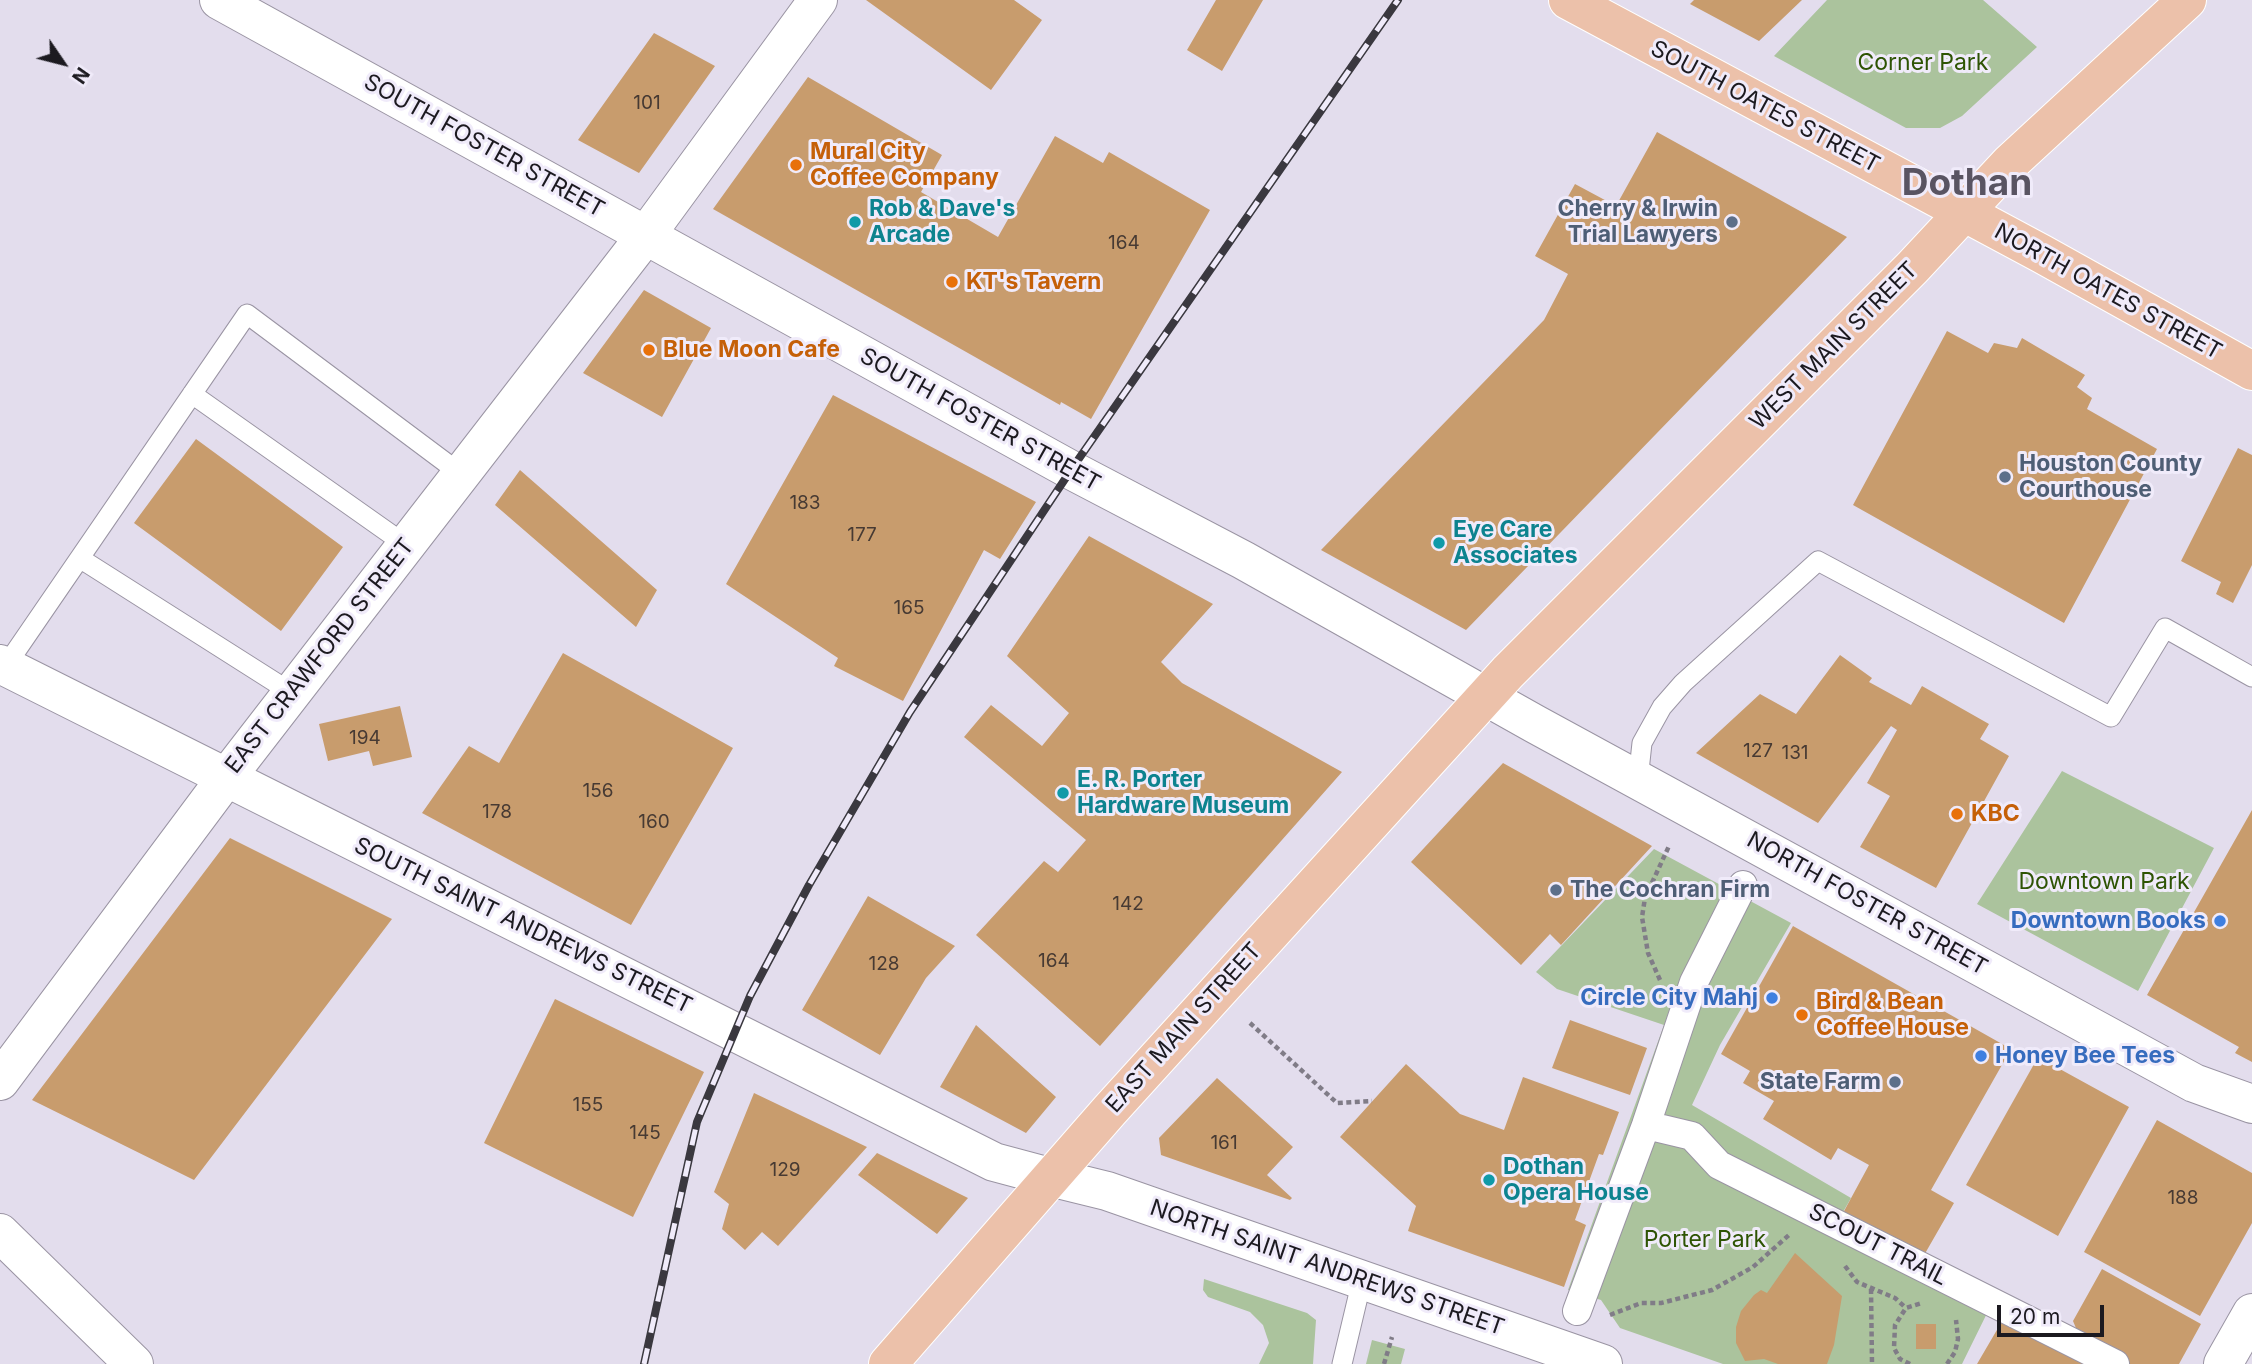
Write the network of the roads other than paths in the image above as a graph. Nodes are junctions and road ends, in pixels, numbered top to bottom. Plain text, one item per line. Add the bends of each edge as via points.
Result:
1 (219, 0) edge
2 (818, 0) edge
3 (1568, 0) edge
4 (2187, 0) edge
5 (1963, 214) junction
6 (646, 235) junction
7 (2252, 371) edge
8 (192, 394) junction
9 (461, 474) junction
10 (406, 545) junction
11 (81, 559) junction
12 (3, 666) edge
13 (2252, 677) edge
14 (292, 693) junction
15 (1485, 696) junction
16 (226, 778) junction
17 (1638, 780) junction
18 (1742, 885) dead end
19 (0, 1081) edge
20 (2252, 1104) edge
21 (1646, 1125) junction
22 (1050, 1177) junction
23 (0, 1233) edge
24 (1362, 1280) junction
25 (2252, 1313) edge
26 (1589, 1316) road end
27 (1582, 1361) edge
28 (134, 1364) edge
29 (888, 1364) edge
30 (1342, 1364) edge
31 (2115, 1364) edge
32 (2223, 1364) edge

1 - 6 street, SOUTH FOSTER STREET
2 - 6 street, EAST CRAWFORD STREET
3 - 5 main road, SOUTH OATES STREET
4 - 5 main road, WEST MAIN STREET via 2010,163
5 - 7 main road, NORTH OATES STREET
5 - 15 main road, WEST MAIN STREET
6 - 9 street, EAST CRAWFORD STREET
6 - 15 street, SOUTH FOSTER STREET
8 - 9 lane via 247,314
8 - 10 lane
8 - 11 lane
9 - 10 street, EAST CRAWFORD STREET
10 - 14 street, EAST CRAWFORD STREET
11 - 12 lane
11 - 14 lane
12 - 16 street, SOUTH SAINT ANDREWS STREET
13 - 17 lane via 2165,628 2111,717 1818,561 1662,707 1642,743
14 - 16 street, EAST CRAWFORD STREET
15 - 17 street, NORTH FOSTER STREET
15 - 22 main road, EAST MAIN STREET
16 - 19 street, EAST CRAWFORD STREET
16 - 22 street, SOUTH SAINT ANDREWS STREET via 994,1162
17 - 20 street, NORTH FOSTER STREET via 2194,1083
18 - 21 street via 1686,1003
21 - 26 street
21 - 31 street, SCOUT TRAIL via 1692,1136 1720,1165
22 - 24 street, NORTH SAINT ANDREWS STREET via 1107,1191
22 - 29 main road, EAST MAIN STREET
23 - 28 street
24 - 27 street, NORTH SAINT ANDREWS STREET
24 - 30 lane
25 - 32 street

